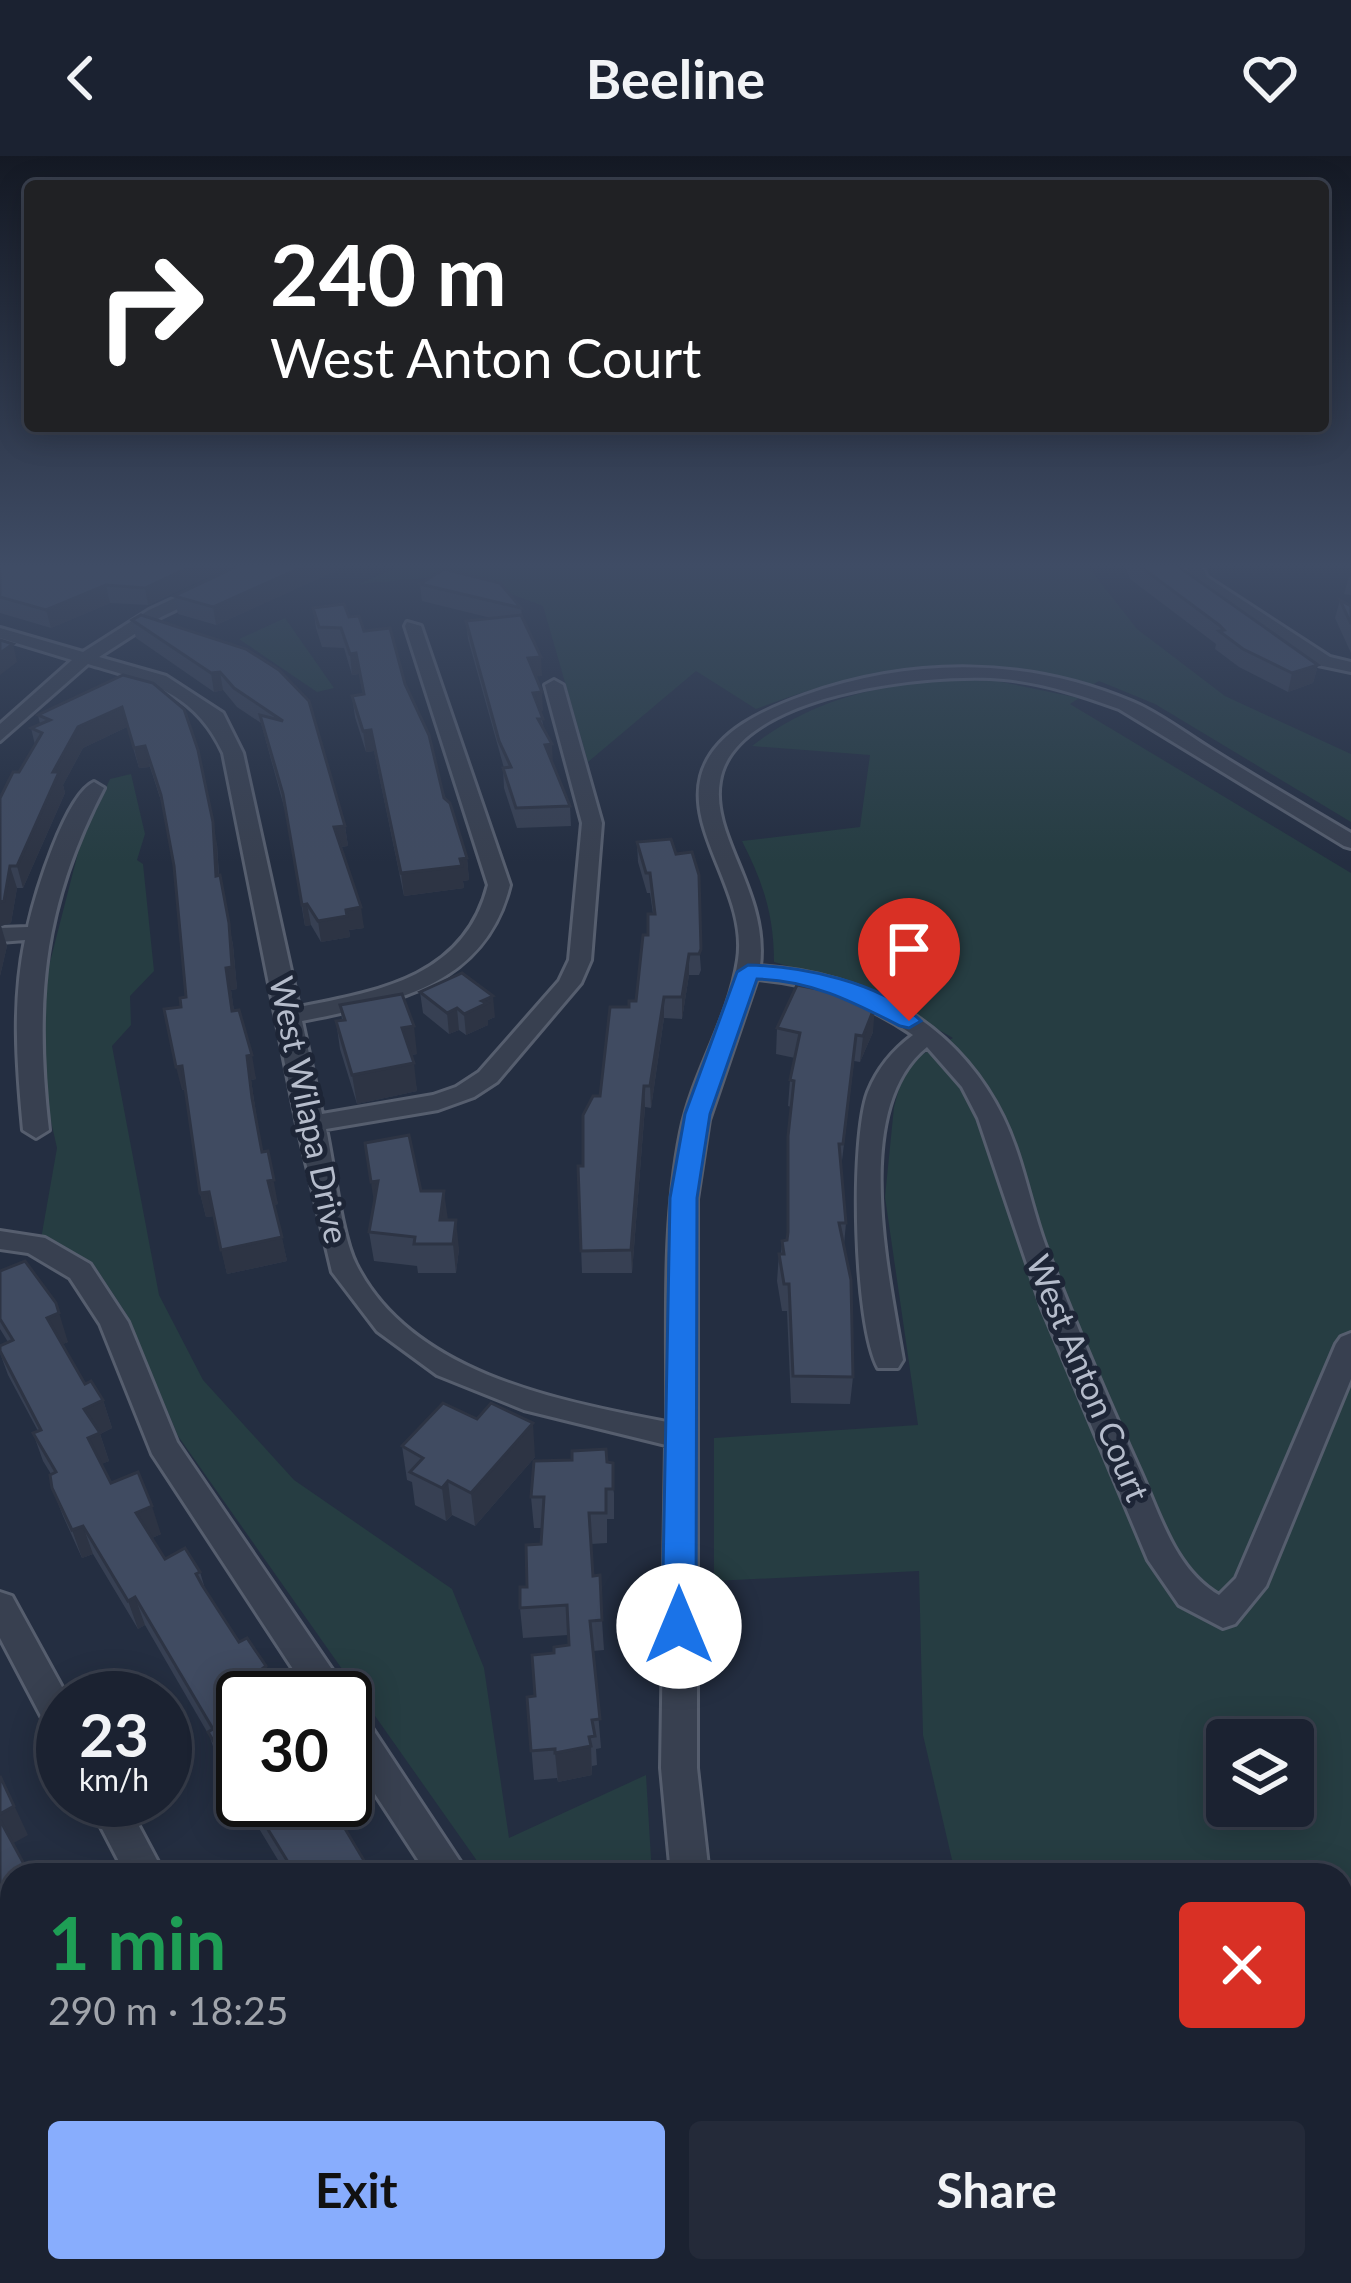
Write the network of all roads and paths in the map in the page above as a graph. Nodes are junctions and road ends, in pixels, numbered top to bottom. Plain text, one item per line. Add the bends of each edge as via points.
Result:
1 (78, 663) edge
2 (106, 663) edge
3 (426, 663) edge
4 (554, 685) dead end
5 (0, 735) edge
6 (94, 788) dead end
7 (1351, 842) edge
8 (34, 932) junction
9 (0, 935) edge
10 (748, 972) junction
11 (289, 1016) junction
12 (929, 1034) junction
13 (310, 1124) junction
14 (36, 1130) dead end
15 (0, 1240) edge
16 (1351, 1344) edge
17 (888, 1360) dead end
18 (679, 1436) junction
19 (0, 1606) edge
20 (314, 1671) edge
21 (36, 1672) edge
22 (372, 1758) edge
23 (120, 1827) edge
24 (139, 1863) edge
25 (442, 1863) edge
26 (689, 1863) edge

1 - 5 street
2 - 11 street, West Wilapa Drive via 160,680 216,717 233,753
3 - 11 street via 500,885 497,913 483,938 445,969 396,991
4 - 13 street via 592,823 580,960 570,983 488,1077 465,1091
6 - 8 street
7 - 10 street via 1129,706 1021,676 886,676 768,716 732,741 710,778 711,818 742,880 752,937
8 - 9 street
8 - 14 street via 27,986
10 - 12 street, West Anton Court via 844,988
10 - 18 street via 698,1114 684,1198
11 - 13 street, West Wilapa Drive
12 - 16 street, West Anton Court via 967,1072 992,1120 1082,1380 1154,1534 1188,1593 1223,1614 1249,1586
12 - 17 street via 908,1043 892,1064 868,1164
13 - 18 street, West Wilapa Drive via 342,1265 390,1327 451,1368 563,1412
15 - 20 street via 35,1246 80,1271 114,1322 163,1446
18 - 26 street via 679,1768
19 - 21 street
22 - 25 street
23 - 24 street

